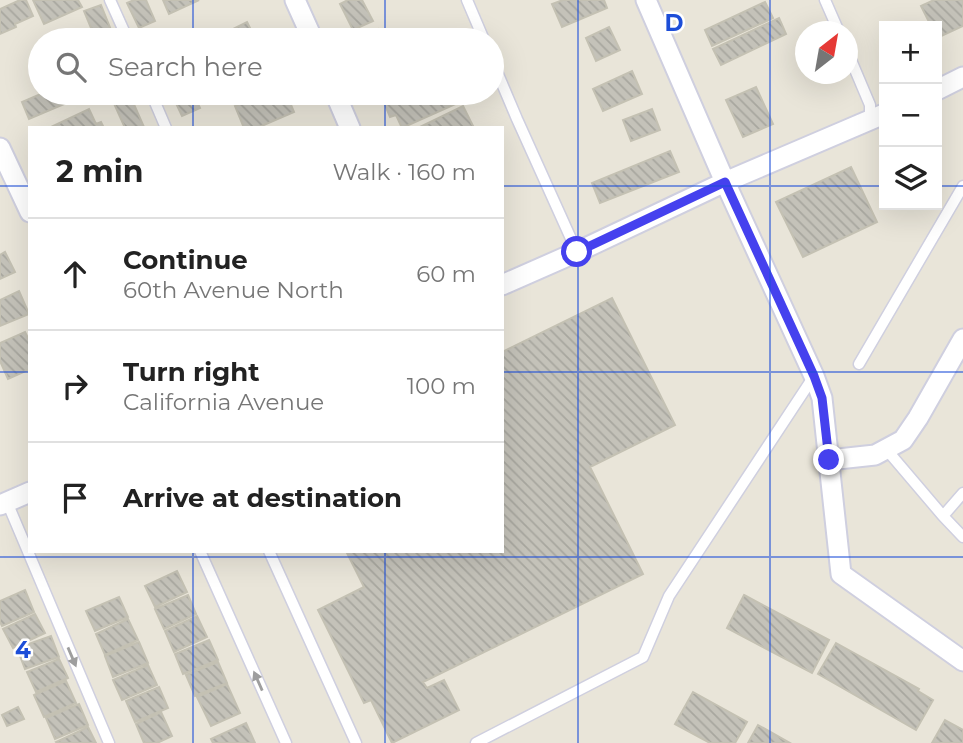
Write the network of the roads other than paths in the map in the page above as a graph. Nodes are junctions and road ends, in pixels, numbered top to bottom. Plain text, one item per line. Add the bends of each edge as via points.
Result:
1 (110, 0) edge
2 (295, 0) edge
3 (467, 0) edge
4 (646, 0) edge
5 (825, 0) edge
6 (834, 21) edge
7 (123, 28) edge
8 (308, 28) edge
9 (479, 28) edge
10 (858, 76) edge
11 (963, 77) edge
12 (504, 88) edge
13 (942, 88) edge
14 (156, 105) edge
15 (340, 105) edge
16 (877, 117) edge
17 (165, 126) edge
18 (349, 126) edge
19 (0, 148) edge
20 (725, 182) junction
21 (963, 187) edge
22 (28, 208) edge
23 (577, 252) junction
24 (504, 284) edge
25 (963, 339) edge
26 (859, 364) dead end
27 (814, 376) junction
28 (886, 449) junction
29 (829, 460) junction
30 (28, 493) edge
31 (963, 493) edge
32 (3, 504) edge
33 (943, 516) junction
34 (963, 537) edge
35 (201, 553) edge
36 (270, 553) edge
37 (963, 661) edge
38 (109, 743) edge
39 (286, 743) edge
40 (356, 743) edge
41 (476, 743) edge

1 - 7 lane
2 - 8 street
3 - 9 lane
4 - 20 street
5 - 6 lane
10 - 16 lane
11 - 13 street
12 - 23 lane
14 - 17 lane
15 - 18 street
16 - 20 street
19 - 22 street
20 - 23 street
20 - 27 street
21 - 26 lane
23 - 24 street
25 - 28 street via 903,440
27 - 29 street via 822,398
27 - 41 lane via 669,596 643,657
28 - 29 street via 875,455
28 - 33 lane
29 - 37 street via 841,574
30 - 32 street
31 - 33 lane
32 -> 38 lane
33 - 34 lane
39 -> 35 lane
36 - 40 lane

